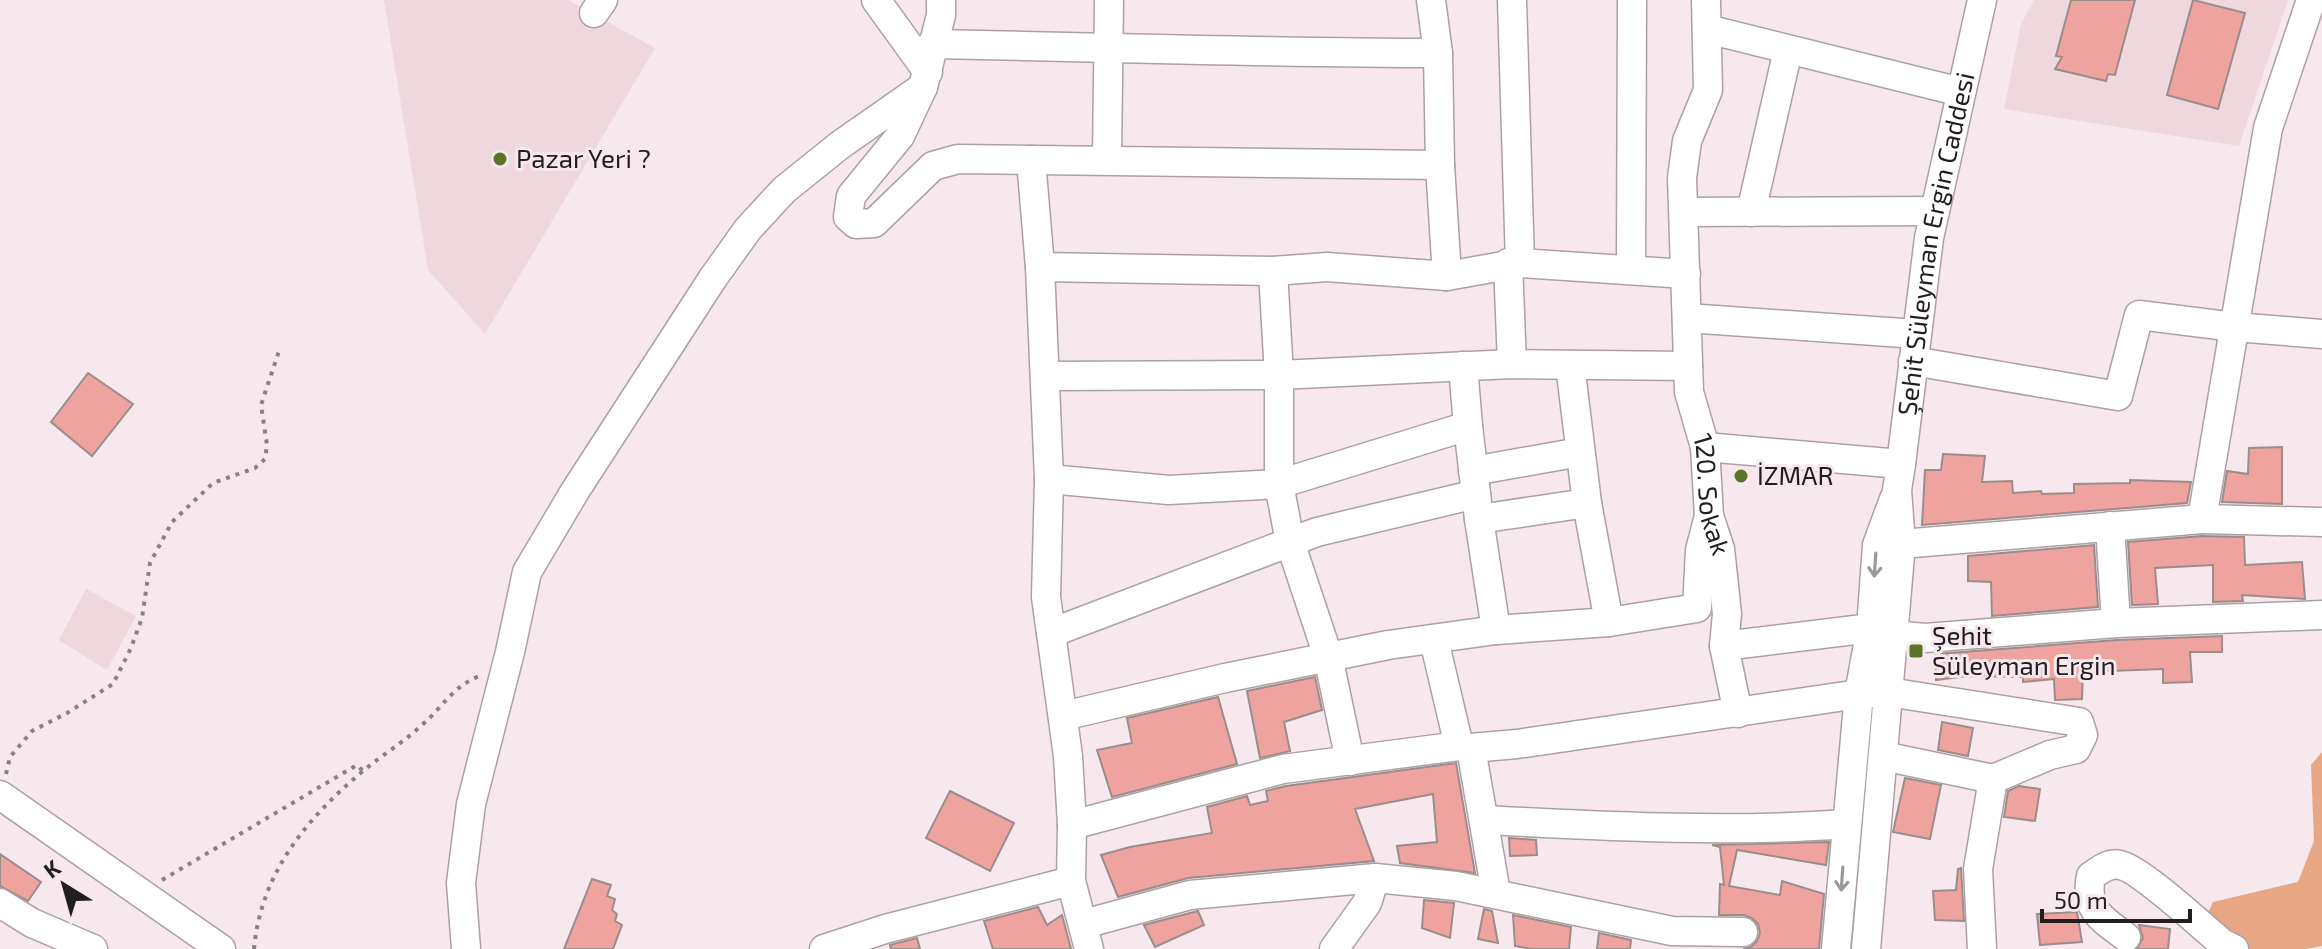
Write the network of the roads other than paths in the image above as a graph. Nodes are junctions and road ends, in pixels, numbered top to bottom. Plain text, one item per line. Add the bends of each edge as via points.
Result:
1 (876, 0) edge
2 (941, 0) edge
3 (1109, 0) edge
4 (1431, 0) edge
5 (1512, 0) edge
6 (1632, 0) edge
7 (1706, 0) edge
8 (1982, 0) edge
9 (2311, 0) edge
10 (1707, 29) junction
11 (932, 44) junction
12 (1109, 47) junction
13 (1788, 50) junction
14 (1438, 53) junction
15 (926, 80) junction
16 (1961, 92) junction
17 (1107, 159) junction
18 (1031, 160) junction
19 (1440, 165) junction
20 (1935, 211) junction
21 (1684, 212) junction
22 (1751, 212) junction
23 (1514, 263) junction
24 (1040, 267) junction
25 (1631, 269) junction
26 (1273, 271) junction
27 (1686, 274) junction
28 (1447, 276) junction
29 (1687, 318) junction
30 (2235, 327) junction
31 (2322, 334) edge
32 (1915, 347) junction
33 (1512, 364) junction
34 (1570, 365) junction
35 (1463, 366) junction
36 (1688, 366) junction
37 (1279, 375) junction
38 (1045, 376) junction
39 (1468, 426) junction
40 (1705, 447) junction
41 (1580, 452) junction
42 (1899, 477) junction
43 (1049, 479) junction
44 (1279, 484) junction
45 (1476, 495) junction
46 (1587, 503) junction
47 (1709, 516) junction
48 (2202, 519) junction
49 (2322, 522) edge
50 (2110, 526) junction
51 (1290, 542) junction
52 (1901, 544) junction
53 (2322, 615) edge
54 (1609, 622) junction
55 (2116, 623) junction
56 (1496, 630) junction
57 (1882, 632) junction
58 (1051, 633) junction
59 (1434, 640) junction
60 (1724, 646) junction
61 (1328, 656) junction
62 (1888, 692) junction
63 (1859, 694) junction
64 (1738, 713) junction
65 (1063, 716) junction
66 (1465, 747) junction
67 (1883, 756) junction
68 (1350, 761) junction
69 (1993, 779) junction
70 (0, 795) edge
71 (1484, 820) junction
72 (1846, 824) junction
73 (1072, 825) junction
74 (1375, 878) junction
75 (1071, 881) junction
76 (1496, 893) junction
77 (0, 903) edge
78 (1743, 932) dead end
79 (1087, 936) edge
80 (2126, 937) dead end
81 (1985, 946) edge
82 (93, 949) edge
83 (221, 949) edge
84 (466, 949) edge
85 (824, 949) edge
86 (1334, 949) edge
87 (1836, 949) edge
88 (1866, 949) edge
89 (2234, 949) edge

1 - 15 street
2 - 11 street
3 - 12 street
4 - 14 street
5 - 23 street
6 - 25 street
7 - 10 street, 120. Sokak
8 - 16 street, Şehit Süleyman Ergin Caddesi
9 - 30 street via 2268,128
10 - 13 street
10 - 21 street, 120. Sokak via 1708,90 1687,141
11 - 12 street
11 - 15 street
12 - 14 street
12 - 17 street
13 - 16 street
13 - 22 street
14 - 19 street
15 - 18 street via 900,136 851,196 848,217 856,224 874,223 933,166 958,159
15 - 84 street via 784,190 748,229 527,572 471,804 461,883
16 - 20 street, Şehit Süleyman Ergin Caddesi
17 - 18 street
17 - 19 street
18 - 24 street
19 - 28 street
20 - 22 street
20 - 32 street, Şehit Süleyman Ergin Caddesi
21 - 22 street
21 - 27 street, 120. Sokak
23 - 25 street
23 - 28 street
23 - 33 street
24 - 26 street
24 - 38 street
25 - 27 street
26 - 28 street via 1327,267
26 - 37 street
27 - 29 street, 120. Sokak
29 - 32 street
29 - 36 street, 120. Sokak
30 - 31 street
30 - 32 street via 2139,315 2118,396
30 - 48 street
32 - 42 street, Şehit Süleyman Ergin Caddesi
33 - 34 street
33 - 35 street
34 - 36 street
34 - 41 street
35 - 37 street
35 - 39 street
36 - 40 street, 120. Sokak via 1689,392
37 - 38 street
37 - 44 street
38 - 43 street
39 - 44 street
39 - 45 street
40 - 42 street
40 - 47 street, 120. Sokak
41 - 45 street
41 - 46 street
42 - 52 street, Şehit Süleyman Ergin Caddesi
42 -> 57 street, Şehit Süleyman Ergin Caddesi via 1877,545
43 - 44 street via 1169,490
43 - 58 street via 1046,597
44 - 51 street
45 - 46 street
45 - 51 street
45 - 56 street
46 - 54 street
47 - 54 street via 1700,550 1697,608
47 - 60 street, 120. Sokak via 1720,549 1727,614
48 - 49 street
48 - 50 street
50 - 52 street
50 - 55 street
51 - 58 street
51 - 61 street
52 - 57 street, Şehit Süleyman Ergin Caddesi
53 - 55 street
54 - 56 street
55 - 57 street via 1925,638
56 - 59 street
57 - 60 street
57 - 62 street, Şehit Süleyman Ergin Caddesi
57 - 63 street, Şehit Süleyman Ergin Caddesi
58 - 65 street
59 - 61 street
59 - 66 street
60 - 64 street, 120. Sokak
61 - 65 street
61 - 68 street
62 - 63 street
62 - 67 street, Şehit Süleyman Ergin Caddesi
62 - 69 street via 2079,722 2083,735 2076,749
63 - 64 street
63 - 72 street, Şehit Süleyman Ergin Caddesi
64 - 66 street
65 - 73 street
66 - 68 street
66 - 71 street
67 - 69 street
67 - 88 street, Şehit Süleyman Ergin Caddesi
68 - 73 street via 1283,769
69 - 81 street via 1978,869
70 - 83 street
71 - 72 street via 1678,830
71 - 76 street
72 -> 87 street, Şehit Süleyman Ergin Caddesi
73 - 75 street
74 - 76 street
74 - 79 street via 1190,895
74 - 86 street via 1367,903
75 - 79 street
75 - 85 street
76 - 78 street via 1672,931
77 - 82 street
80 - 89 street via 2095,914 2088,891 2091,876 2106,866 2118,864 2137,872

